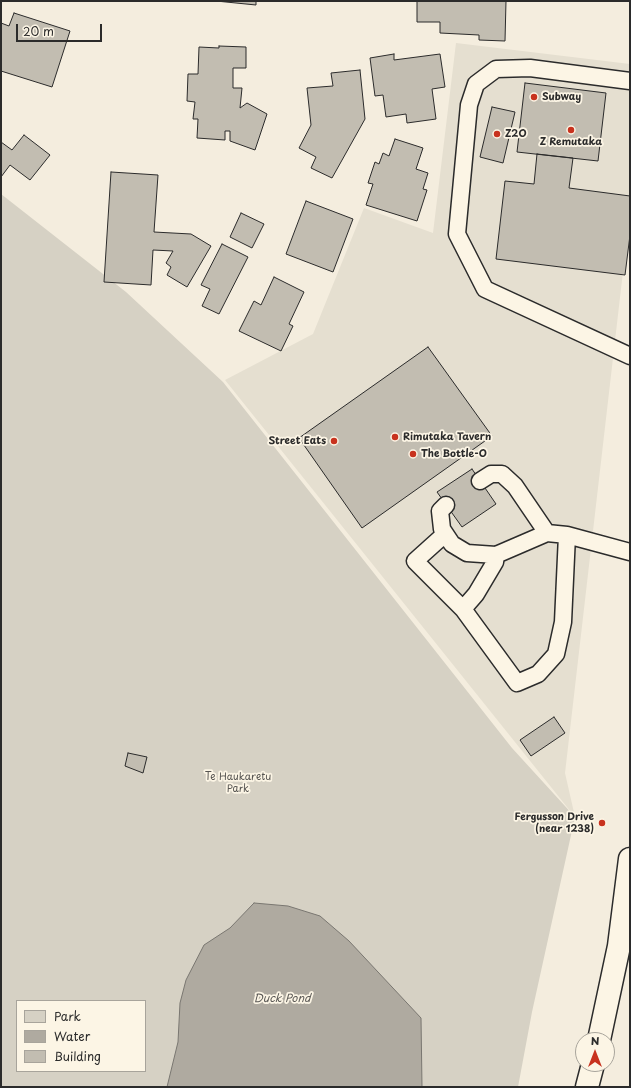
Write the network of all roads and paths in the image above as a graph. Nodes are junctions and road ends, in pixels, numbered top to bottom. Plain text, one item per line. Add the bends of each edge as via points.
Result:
1 (630, 81) edge
2 (630, 356) edge
3 (480, 481) dead end
4 (446, 505) dead end
5 (547, 532) junction
6 (445, 534) junction
7 (567, 535) junction
8 (630, 552) edge
9 (496, 554) junction
10 (464, 609) junction
11 (630, 858) edge
12 (601, 1032) edge
13 (591, 1072) edge
14 (587, 1087) edge

1 - 2 lane via 523,68 496,69 476,84 468,105 457,234 485,289
3 - 5 lane via 491,474 502,474 515,486
4 - 6 lane via 440,512
5 - 7 lane
5 - 9 lane
6 - 9 lane via 452,544 467,553
6 - 10 lane via 415,561
7 - 8 lane
7 - 10 lane via 563,622 556,654 538,674 517,683
9 - 10 lane via 495,562
11 - 12 highway via 620,946
13 - 14 highway

